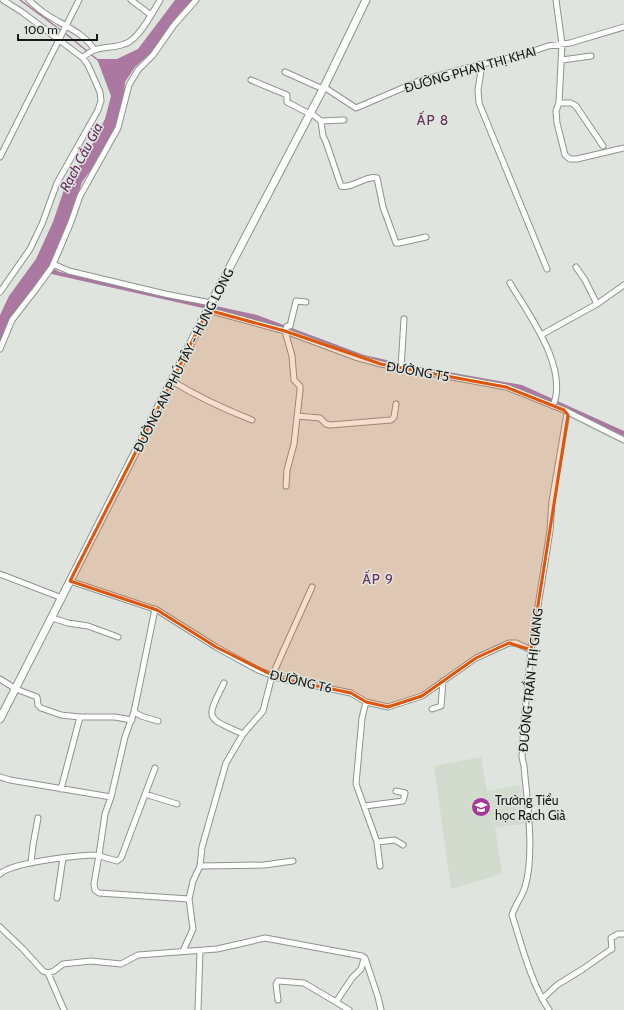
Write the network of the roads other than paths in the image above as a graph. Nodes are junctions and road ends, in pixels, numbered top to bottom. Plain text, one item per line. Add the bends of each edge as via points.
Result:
1 (3, 0) edge
2 (29, 0) edge
3 (79, 0) edge
4 (131, 0) edge
5 (160, 0) edge
6 (196, 0) edge
7 (366, 0) edge
8 (556, 0) edge
9 (151, 15) junction
10 (66, 26) junction
11 (624, 27) edge
12 (59, 39) junction
13 (562, 44) junction
14 (94, 49) junction
15 (85, 56) junction
16 (591, 56) dead end
17 (562, 60) junction
18 (482, 64) junction
19 (285, 72) dead end
20 (251, 80) dead end
21 (324, 88) junction
22 (559, 103) junction
23 (311, 113) junction
24 (344, 120) dead end
25 (321, 121) junction
26 (603, 146) dead end
27 (624, 148) edge
28 (0, 157) edge
29 (426, 237) dead end
30 (53, 265) junction
31 (576, 267) dead end
32 (547, 269) dead end
33 (510, 283) dead end
34 (624, 285) edge
35 (0, 292) edge
36 (306, 302) dead end
37 (596, 304) junction
38 (210, 305) junction
39 (404, 319) dead end
40 (286, 329) junction
41 (541, 335) junction
42 (0, 349) edge
43 (401, 368) junction
44 (172, 381) junction
45 (396, 404) dead end
46 (553, 405) junction
47 (568, 413) junction
48 (297, 416) junction
49 (252, 420) dead end
50 (624, 440) edge
51 (286, 486) dead end
52 (0, 574) edge
53 (70, 581) junction
54 (312, 587) dead end
55 (62, 598) junction
56 (155, 610) junction
57 (52, 618) junction
58 (118, 637) dead end
59 (531, 650) junction
60 (272, 676) junction
61 (0, 679) edge
62 (443, 681) junction
63 (224, 682) dead end
64 (16, 688) junction
65 (366, 702) junction
66 (432, 709) dead end
67 (134, 712) junction
68 (80, 718) junction
69 (0, 719) edge
70 (132, 720) junction
71 (158, 721) dead end
72 (244, 734) junction
73 (155, 768) dead end
74 (0, 777) edge
75 (61, 789) junction
76 (396, 791) dead end
77 (145, 794) junction
78 (111, 797) junction
79 (177, 804) dead end
80 (365, 806) junction
81 (38, 818) dead end
82 (377, 842) junction
83 (403, 845) dead end
84 (99, 854) junction
85 (63, 858) junction
86 (293, 861) dead end
87 (31, 864) junction
88 (200, 866) junction
89 (380, 866) dead end
90 (0, 874) edge
91 (57, 898) dead end
92 (189, 899) junction
93 (0, 927) edge
94 (624, 934) edge
95 (183, 951) junction
96 (200, 951) junction
97 (365, 958) junction
98 (48, 972) junction
99 (542, 999) junction
100 (278, 1000) dead end
101 (336, 1002) junction
102 (64, 1010) edge
103 (198, 1010) edge
104 (349, 1010) edge
105 (381, 1010) edge
106 (549, 1010) edge

1 - 12 street
2 - 10 street
3 - 10 street
4 - 9 street
5 - 9 street
6 - 30 street via 138,70 129,85 118,128 80,196
7 - 21 street, ĐƯỜNG AN PHÚ TÂY - HƯNG LONG
8 - 13 street
9 - 14 street via 135,38 129,42
10 - 12 street
10 - 14 street via 90,42
11 - 13 street, ĐƯỜNG PHAN THỊ KHAI
12 - 15 street
12 - 28 street
13 - 17 street
13 - 18 street, ĐƯỜNG PHAN THỊ KHAI
14 - 15 street
15 - 35 street via 100,92 98,110 57,182 30,249
16 - 17 street
17 - 22 street
18 - 21 street, ĐƯỜNG PHAN THỊ KHAI via 419,81 356,108
18 - 32 street via 479,102
19 - 21 street
20 - 23 street via 287,95 287,102
21 - 23 street, ĐƯỜNG AN PHÚ TÂY - HƯNG LONG
22 - 26 street via 571,103 576,106
22 - 27 street via 556,123 567,157 577,159
23 - 25 street
23 - 38 street, ĐƯỜNG AN PHÚ TÂY - HƯNG LONG
24 - 25 street
25 - 29 street via 323,136 341,186 377,178 383,206 396,243
30 - 38 street, ĐƯỜNG T5
30 - 42 street via 12,320
31 - 37 street
33 - 41 street
34 - 37 street
36 - 40 street via 296,301 290,326
37 - 41 street
38 - 40 street, ĐƯỜNG T5
38 - 44 street, ĐƯỜNG AN PHÚ TÂY - HƯNG LONG
39 - 43 street
40 - 43 street, ĐƯỜNG T5 via 355,357
40 - 48 street via 294,380 300,386
41 - 46 street via 556,371 557,392
43 - 46 street, ĐƯỜNG T5 via 506,387
44 - 49 street via 195,396
44 - 53 street, ĐƯỜNG AN PHÚ TÂY - HƯNG LONG
45 - 48 street via 391,420 330,426 322,419
46 - 47 street, ĐƯỜNG T5
47 - 50 street, ĐƯỜNG T5
47 - 59 street, ĐƯỜNG TRẦN THỊ GIANG via 552,501 550,531
48 - 51 street
52 - 55 street
53 - 55 street, ĐƯỜNG AN PHÚ TÂY - HƯNG LONG
53 - 56 street, ĐƯỜNG T6
54 - 60 street
55 - 57 street, ĐƯỜNG AN PHÚ TÂY - HƯNG LONG
56 - 60 street, ĐƯỜNG T6
56 - 67 street
57 - 58 street
57 - 64 street, ĐƯỜNG AN PHÚ TÂY - HƯNG LONG
59 - 62 street, ĐƯỜNG T6 via 516,643 509,643 476,658
59 - 99 street, ĐƯỜNG TRẦN THỊ GIANG via 522,756 530,856 525,887 512,915
60 - 65 street, ĐƯỜNG T6 via 351,693
60 - 72 street via 263,711
61 - 64 street
62 - 65 street, ĐƯỜNG T6 via 422,696 388,707
62 - 66 street via 440,706
63 - 72 street via 212,709 212,718
64 - 68 street via 37,697 41,708
64 - 69 street, ĐƯỜNG AN PHÚ TÂY - HƯNG LONG
65 - 80 street via 356,779
67 - 70 street
67 - 71 street
68 - 70 street via 115,717
68 - 75 street
70 - 78 street via 125,737
72 - 88 street via 226,763 202,847
73 - 77 street
74 - 75 street
75 - 78 street
76 - 80 street via 405,793 403,801
77 - 79 street
77 - 84 street via 121,858 118,861
78 - 84 street via 105,814
80 - 82 street
81 - 87 street
82 - 83 street via 395,840
82 - 89 street
84 - 85 street
84 - 92 street via 94,884 96,892
85 - 87 street
85 - 91 street
86 - 88 street
87 - 90 street
88 - 92 street
92 - 95 street via 193,929
93 - 98 street via 43,971
94 - 99 street via 613,936 610,950 557,985
95 - 96 street
95 - 98 street via 138,955 121,964 91,961 63,964
96 - 97 street via 265,938
96 - 103 street
97 - 101 street via 361,969
97 - 105 street
98 - 102 street
99 - 106 street, ĐƯỜNG TRẦN THỊ GIANG
100 - 101 street via 278,981 304,983
101 - 104 street

